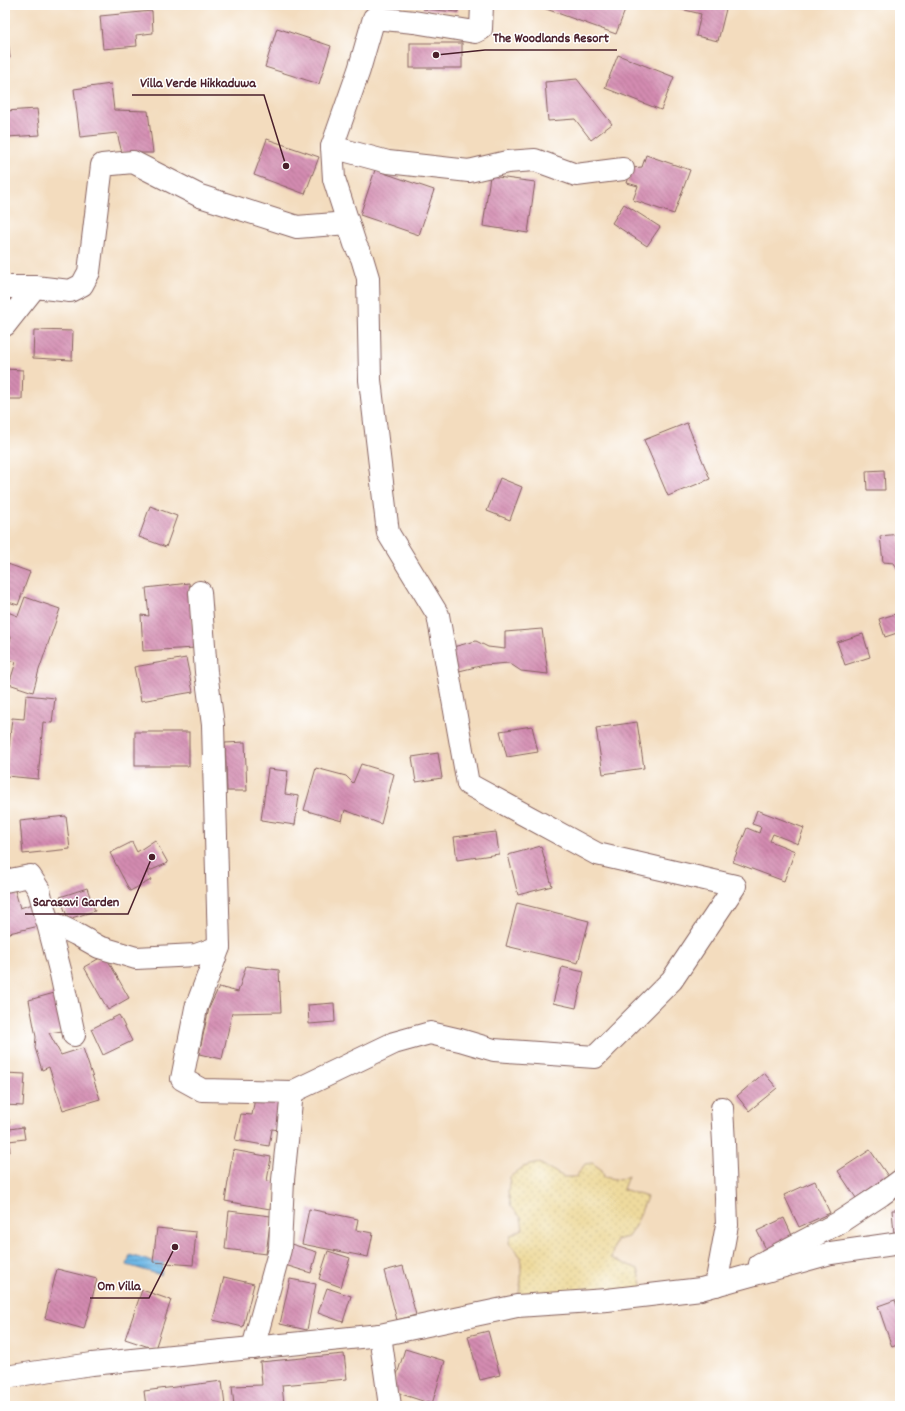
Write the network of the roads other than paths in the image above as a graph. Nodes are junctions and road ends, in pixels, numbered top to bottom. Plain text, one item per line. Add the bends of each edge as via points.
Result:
1 (482, 5) edge
2 (375, 11) edge
3 (332, 147) junction
4 (623, 169) dead end
5 (348, 223) junction
6 (5, 287) edge
7 (35, 287) junction
8 (5, 325) edge
9 (200, 592) dead end
10 (5, 881) edge
11 (48, 920) junction
12 (219, 947) junction
13 (74, 1035) dead end
14 (292, 1092) junction
15 (722, 1108) dead end
16 (900, 1181) edge
17 (900, 1243) edge
18 (720, 1284) junction
19 (380, 1335) junction
20 (253, 1348) junction
21 (5, 1377) edge
22 (390, 1406) edge

1 - 2 street via 481,29 475,32 414,22
2 - 3 street via 359,70
3 - 4 street via 388,162 469,171 507,162 536,160 576,175
3 - 5 street via 334,179
5 - 7 street via 297,227 200,196 133,162 102,165 89,272 82,285 70,291
5 - 14 street via 368,278 370,380 388,533 438,615 468,784 597,854 735,886 672,980 595,1057 494,1050 430,1033 394,1043
6 - 7 street
7 - 8 street
9 - 12 street via 212,725
10 - 11 street via 30,876 39,890
11 - 12 street via 99,947 136,958 196,955
11 - 13 street
12 - 14 street via 196,1008 182,1079 202,1090
14 - 20 street via 283,1180 280,1249
15 - 18 street via 727,1225
16 - 18 street via 840,1222
17 - 18 street via 831,1254
18 - 19 street via 701,1289 615,1299 517,1306
19 - 20 street
19 - 22 street
20 - 21 street via 92,1364

